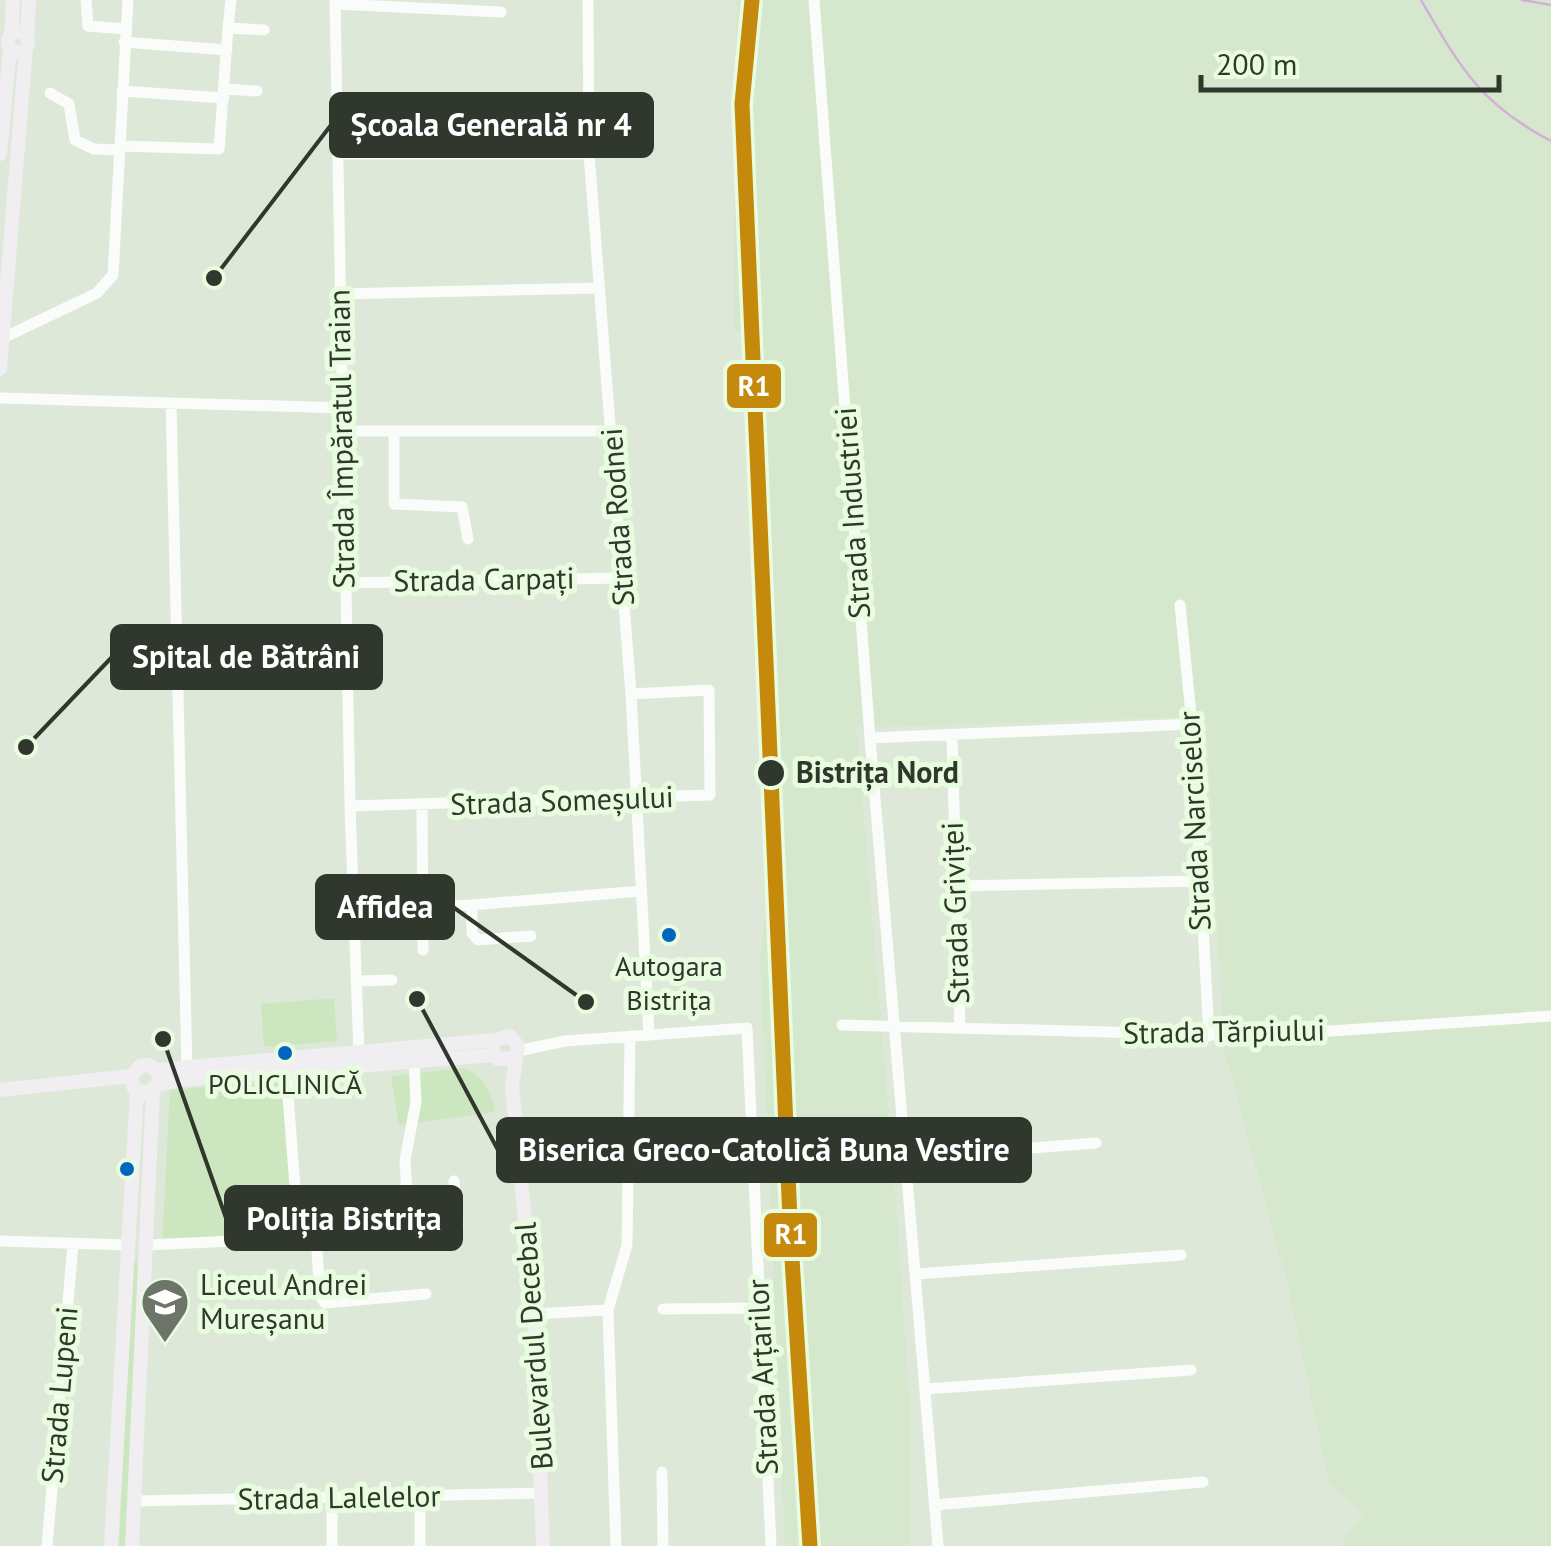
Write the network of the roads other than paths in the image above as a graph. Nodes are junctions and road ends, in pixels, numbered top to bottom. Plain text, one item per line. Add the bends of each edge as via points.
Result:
1 (13, 0) edge
2 (29, 0) edge
3 (86, 0) edge
4 (128, 0) edge
5 (232, 0) edge
6 (588, 0) edge
7 (814, 0) edge
8 (336, 2) edge
9 (501, 12) dead end
10 (228, 28) junction
11 (264, 30) dead end
12 (125, 36) junction
13 (11, 42) edge
14 (226, 50) junction
15 (122, 90) junction
16 (257, 91) dead end
17 (50, 93) dead end
18 (224, 94) junction
19 (119, 148) junction
20 (0, 154) edge
21 (338, 154) junction
22 (589, 154) junction
23 (599, 288) junction
24 (339, 294) junction
25 (3, 338) junction
26 (0, 368) edge
27 (0, 398) edge
28 (171, 404) junction
29 (345, 408) junction
30 (612, 431) junction
31 (346, 432) junction
32 (394, 432) junction
33 (468, 539) dead end
34 (622, 578) junction
35 (346, 582) junction
36 (1180, 605) dead end
37 (631, 694) junction
38 (1192, 724) junction
39 (952, 736) junction
40 (870, 738) junction
41 (636, 798) junction
42 (350, 806) junction
43 (422, 806) junction
44 (1198, 882) junction
45 (953, 886) junction
46 (641, 891) junction
47 (472, 904) junction
48 (421, 906) junction
49 (356, 908) junction
50 (531, 936) dead end
51 (422, 950) dead end
52 (392, 980) dead end
53 (357, 982) junction
54 (1551, 1016) edge
55 (842, 1025) dead end
56 (897, 1026) junction
57 (960, 1029) junction
58 (649, 1035) junction
59 (630, 1036) junction
60 (1210, 1036) junction
61 (506, 1051) junction
62 (359, 1054) junction
63 (414, 1059) junction
64 (187, 1069) junction
65 (286, 1071) junction
66 (160, 1082) junction
67 (133, 1084) junction
68 (0, 1090) edge
69 (1096, 1143) dead end
70 (907, 1158) junction
71 (454, 1181) dead end
72 (458, 1226) dead end
73 (316, 1236) junction
74 (299, 1238) junction
75 (0, 1241) edge
76 (73, 1244) junction
77 (129, 1244) junction
78 (146, 1246) junction
79 (1181, 1255) dead end
80 (916, 1274) junction
81 (426, 1294) dead end
82 (760, 1308) junction
83 (663, 1309) dead end
84 (608, 1310) junction
85 (534, 1314) junction
86 (1191, 1370) dead end
87 (926, 1390) junction
88 (662, 1472) dead end
89 (1203, 1482) dead end
90 (543, 1493) junction
91 (420, 1495) junction
92 (332, 1500) junction
93 (134, 1501) junction
94 (935, 1504) junction
95 (47, 1546) edge
96 (110, 1546) edge
97 (132, 1546) edge
98 (332, 1546) edge
99 (420, 1546) edge
100 (543, 1546) edge
101 (616, 1546) edge
102 (664, 1546) edge
103 (771, 1546) edge
104 (938, 1546) edge

1 - 13 main road
2 - 13 main road
3 - 12 street via 88,26
4 - 12 street
5 - 10 street
6 - 22 street, Strada Rodnei
7 - 40 street, Strada Industriei
8 - 9 street, Strada Împăratul Traian
8 - 21 street, Strada Împăratul Traian
10 - 11 street
10 - 14 street
12 - 14 street
12 - 15 street
13 - 20 main road
13 - 25 main road
14 - 18 street
15 - 18 street
15 - 19 street
16 - 18 street
17 - 19 street via 69,104 75,140 94,149
18 - 19 street via 217,150
19 - 25 street via 110,282
21 - 22 street
21 - 24 street, Strada Împăratul Traian
22 - 23 street, Strada Rodnei
23 - 24 street
23 - 30 street, Strada Rodnei
24 - 29 street, Strada Împăratul Traian
25 - 26 main road
27 - 28 street
28 - 29 street
28 - 64 street
29 - 31 street, Strada Împăratul Traian
30 - 32 street
30 - 34 street, Strada Rodnei
31 - 32 street
31 - 35 street, Strada Împăratul Traian
32 - 33 street via 394,504 462,507
34 - 35 street, Strada Carpați
34 - 37 street, Strada Rodnei
35 - 42 street, Strada Împăratul Traian
36 - 38 street, Strada Narciselor
37 - 41 street, Strada Rodnei
37 - 41 street, Strada Someșului via 709,690 710,796
38 - 39 street
38 - 44 street, Strada Narciselor
39 - 40 street
39 - 45 street, Strada Griviței
40 - 56 street, Strada Industriei
41 - 43 street, Strada Someșului
41 - 46 street, Strada Rodnei
42 - 43 street, Strada Someșului
42 - 49 street, Strada Împăratul Traian
43 - 48 street
44 - 45 street
44 - 60 street, Strada Narciselor
45 - 57 street, Strada Griviței
46 - 47 street
46 - 58 street, Strada Rodnei
47 - 48 street
47 - 50 street via 478,940
48 - 49 street
48 - 51 street
49 - 53 street, Strada Împăratul Traian
52 - 53 street
53 - 62 street, Strada Împăratul Traian
54 - 60 street, Strada Tărpiului
55 - 56 street, Strada Tărpiului
56 - 57 street, Strada Tărpiului
56 - 70 street, Strada Industriei
57 - 60 street, Strada Tărpiului
58 - 59 street
58 - 82 street, Strada Arțarilor via 748,1028
59 - 61 street
59 - 84 street via 627,1245
61 - 62 main road
61 - 63 main road
61 - 85 main road, Bulevardul Decebal
62 - 64 main road
63 - 65 main road
63 - 73 street via 405,1221
64 - 66 main road
65 - 66 main road
65 - 74 street
66 - 67 main road
66 - 67 main road via 140,1066
66 - 78 main road via 154,1230
67 - 68 main road
67 - 77 main road
69 - 70 street
70 - 80 street, Strada Industriei
71 - 72 street
73 - 74 street
73 - 81 street via 326,1303
74 - 78 street
75 - 76 street
76 - 77 street
76 - 95 street, Strada Lupeni
77 - 96 main road
78 - 93 main road
79 - 80 street
80 - 87 street, Strada Industriei
82 - 83 street
82 - 103 street, Strada Arțarilor
84 - 85 street
84 - 101 street
85 - 90 main road, Bulevardul Decebal
86 - 87 street
87 - 94 street, Strada Industriei
88 - 102 street
89 - 94 street
90 - 91 street, Strada Lalelelor
90 - 100 main road, Bulevardul Decebal
91 - 92 street, Strada Lalelelor
91 - 99 street
92 - 93 street, Strada Lalelelor
92 - 98 street
93 - 97 main road
94 - 104 street, Strada Industriei

